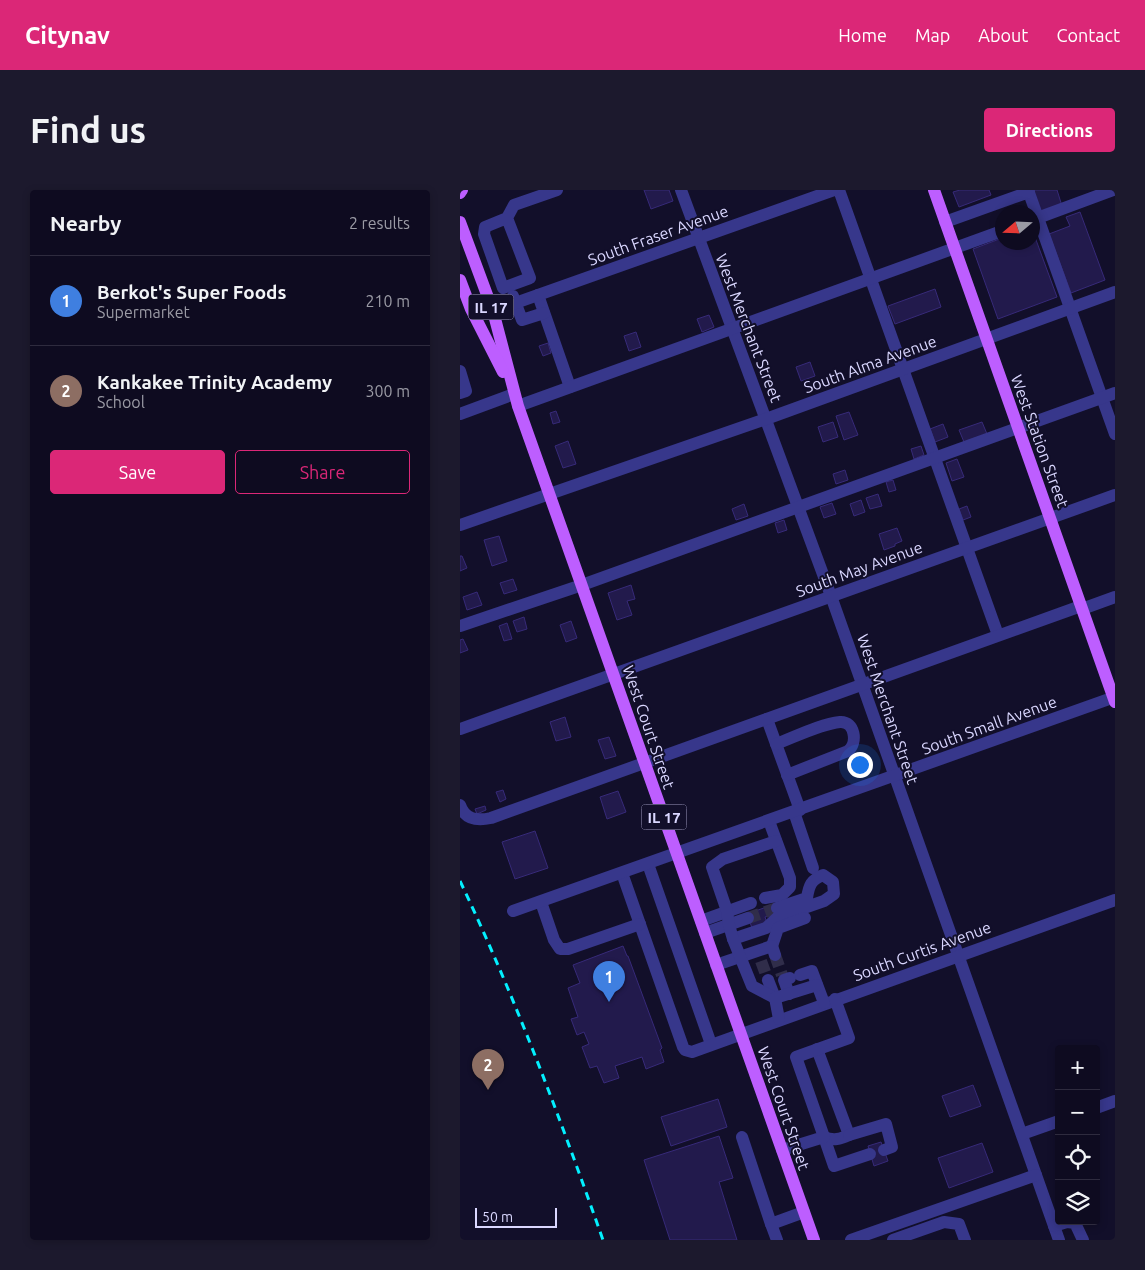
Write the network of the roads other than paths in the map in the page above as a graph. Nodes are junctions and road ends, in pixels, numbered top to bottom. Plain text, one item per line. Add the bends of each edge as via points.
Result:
1 (557, 190) edge
2 (681, 190) edge
3 (834, 190) edge
4 (839, 190) edge
5 (934, 190) edge
6 (1113, 190) edge
7 (1028, 191) edge
8 (1032, 205) edge
9 (1040, 217) edge
10 (507, 218) junction
11 (460, 222) edge
12 (945, 222) junction
13 (1040, 232) edge
14 (995, 233) edge
15 (698, 238) junction
16 (954, 248) junction
17 (870, 278) junction
18 (460, 280) edge
19 (510, 285) junction
20 (1115, 292) edge
21 (538, 295) junction
22 (516, 303) junction
23 (1070, 308) junction
24 (493, 311) junction
25 (544, 312) junction
26 (732, 328) junction
27 (986, 338) junction
28 (903, 369) junction
29 (460, 370) edge
30 (570, 387) junction
31 (460, 393) edge
32 (1115, 393) edge
33 (1102, 398) junction
34 (516, 400) junction
35 (460, 414) edge
36 (766, 420) junction
37 (1018, 428) junction
38 (1115, 434) edge
39 (935, 458) junction
40 (550, 495) junction
41 (1115, 495) edge
42 (798, 507) junction
43 (1050, 518) junction
44 (460, 525) edge
45 (967, 548) junction
46 (582, 585) junction
47 (831, 596) junction
48 (1115, 597) edge
49 (1081, 607) junction
50 (460, 626) edge
51 (998, 636) junction
52 (613, 673) junction
53 (862, 685) junction
54 (1114, 699) edge
55 (767, 719) junction
56 (877, 728) junction
57 (460, 729) edge
58 (855, 736) junction
59 (776, 744) junction
60 (645, 763) junction
61 (788, 775) junction
62 (894, 776) junction
63 (460, 806) edge
64 (797, 811) junction
65 (769, 821) junction
66 (716, 840) junction
67 (776, 841) junction
68 (677, 854) junction
69 (723, 859) junction
70 (648, 864) junction
71 (813, 868) dead end
72 (622, 873) junction
73 (765, 898) tunnel mouth
74 (1115, 900) edge
75 (540, 902) junction
76 (751, 903) tunnel mouth
77 (777, 908) tunnel mouth
78 (727, 911) junction
79 (513, 912) dead end
80 (748, 918) tunnel mouth
81 (805, 918) dead end
82 (701, 921) junction
83 (640, 924) junction
84 (729, 925) junction
85 (705, 933) junction
86 (733, 939) junction
87 (959, 955) junction
88 (740, 957) junction
89 (716, 965) junction
90 (768, 980) tunnel mouth
91 (817, 985) junction
92 (789, 994) junction
93 (775, 998) junction
94 (830, 1001) junction
95 (779, 1020) junction
96 (740, 1033) junction
97 (711, 1044) junction
98 (817, 1049) junction
99 (1115, 1101) edge
100 (1100, 1107) edge
101 (1055, 1122) edge
102 (1022, 1134) junction
103 (849, 1135) junction
104 (742, 1137) dead end
105 (824, 1137) junction
106 (888, 1148) dead end
107 (782, 1150) junction
108 (870, 1154) dead end
109 (1036, 1175) junction
110 (804, 1212) junction
111 (771, 1224) junction
112 (1054, 1226) junction
113 (860, 1238) edge
114 (777, 1240) edge
115 (814, 1240) edge
116 (892, 1240) edge
117 (965, 1240) edge
118 (1059, 1240) edge
119 (1083, 1240) edge

1 - 10 street via 514,205
2 - 15 street, West Merchant Street
3 - 15 street, South Fraser Avenue
4 - 17 street
5 - 12 main road, West Station Street
6 - 9 street
7 - 8 street
7 - 12 street
10 - 19 street via 530,278
10 - 19 street via 485,227 484,234 504,288
11 - 24 main road, West Court Street / IL 17
12 - 16 main road, West Station Street
13 - 23 street
14 - 16 street
15 - 21 street, South Fraser Avenue
15 - 26 street, West Merchant Street
16 - 17 street
16 - 27 main road, West Station Street
17 - 26 street
17 - 28 street
18 - 34 main road, West Court Street / IL 17
19 - 22 street
20 - 23 street, South Alma Avenue
21 - 22 street, South Fraser Avenue
21 - 25 street
22 - 24 street, South Fraser Avenue
22 - 25 street via 522,320
23 - 27 street, South Alma Avenue
23 - 33 street
24 - 34 main road, West Court Street / IL 17
25 - 30 street
26 - 30 street
26 - 36 street, West Merchant Street
27 - 28 street, South Alma Avenue
27 - 37 main road, West Station Street
28 - 36 street, South Alma Avenue
28 - 39 street
29 - 31 street via 466,391
30 - 34 street
32 - 33 street
33 - 37 street
33 - 38 street
34 - 35 street
34 - 40 main road, West Court Street / IL 17
36 - 40 street, South Alma Avenue
36 - 42 street, West Merchant Street
37 - 39 street
37 - 43 main road, West Station Street
39 - 42 street
39 - 45 street
40 - 44 street, South Alma Avenue
40 - 46 main road, West Court Street / IL 17
41 - 43 street, South May Avenue
42 - 46 street
42 - 47 street, West Merchant Street
43 - 45 street, South May Avenue
43 - 49 main road, West Station Street
45 - 47 street, South May Avenue
45 - 51 street
46 - 50 street
46 - 52 main road, West Court Street / IL 17
47 - 52 street, South May Avenue
47 - 53 street, West Merchant Street
48 - 49 street
49 - 51 street
49 - 54 main road, West Station Street
51 - 53 street
52 - 57 street, South May Avenue
52 - 60 main road, West Court Street / IL 17
53 - 55 street
53 - 56 street, West Merchant Street
54 - 62 street, South Small Avenue
55 - 59 street
55 - 60 street
56 - 58 street
56 - 62 street, West Merchant Street
58 - 59 street via 842,722
58 - 61 street via 855,742 848,751
59 - 61 street
60 - 63 street via 483,820 470,818
60 - 68 main road, West Court Street / IL 17
61 - 64 street
62 - 64 street, South Small Avenue
62 - 87 street, West Merchant Street
64 - 65 street, South Small Avenue
64 - 71 street
65 - 66 street, South Small Avenue
65 - 67 street
66 - 68 street, South Small Avenue
66 - 69 street
67 - 69 street
67 - 73 street via 790,878 790,887 782,895
68 - 70 street, South Small Avenue
68 - 82 main road, West Court Street / IL 17
69 - 78 street via 712,867
70 - 72 street, South Small Avenue
70 - 97 street
72 - 75 street, South Small Avenue
72 - 83 street
74 - 87 street, South Curtis Avenue
75 - 79 street, South Small Avenue
75 - 83 street via 560,949
76 - 78 street
77 - 86 street via 807,898 809,885 814,879 823,875 833,882 834,894 824,901 778,917 766,928
78 - 82 street
78 - 84 street
80 - 84 street
81 - 88 street via 778,928 773,950 758,956
82 - 85 main road, West Court Street / IL 17
83 - 97 street, South Curtis Avenue via 683,1047 692,1052
84 - 85 street
84 - 86 street
85 - 89 main road, West Court Street / IL 17
86 - 88 street
87 - 94 street, South Curtis Avenue
87 - 102 street, West Merchant Street
88 - 89 street
88 - 93 street via 752,986
89 - 96 main road, West Court Street / IL 17
90 - 93 street
91 - 92 street
91 - 92 street via 812,971 789,977
91 - 94 street
92 - 93 street
93 - 95 street
94 - 95 street, South Curtis Avenue
94 - 98 street via 849,1038
95 - 96 street, South Curtis Avenue
96 - 97 street, South Curtis Avenue
96 - 107 main road, West Court Street / IL 17
98 - 103 street
98 - 105 street via 796,1057
99 - 100 street
101 - 102 street
102 - 109 street, West Merchant Street
103 - 105 street via 838,1139
103 - 106 street via 886,1124
104 - 111 street
105 - 107 street
105 - 108 street via 834,1166
107 - 110 main road, West Court Street / IL 17
109 - 112 street, West Merchant Street
109 - 113 street
110 - 111 street
110 - 115 main road, West Court Street / IL 17
111 - 114 street
112 - 118 street, West Merchant Street
112 - 119 street via 1075,1223
116 - 117 street via 944,1222 959,1224

